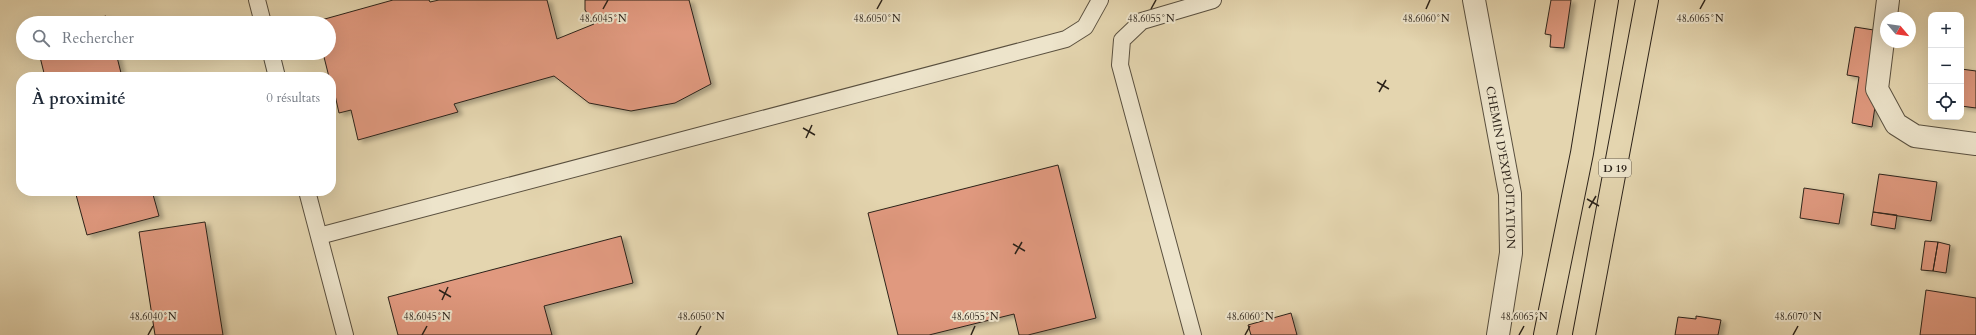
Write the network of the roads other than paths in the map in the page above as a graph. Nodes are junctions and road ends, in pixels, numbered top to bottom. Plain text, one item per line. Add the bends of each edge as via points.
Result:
1 (257, 0) edge
2 (1100, 0) edge
3 (1213, 0) edge
4 (1474, 0) edge
5 (1607, 0) edge
6 (1647, 0) edge
7 (1888, 0) edge
8 (261, 16) edge
9 (273, 60) edge
10 (276, 72) edge
11 (1976, 144) edge
12 (308, 196) edge
13 (319, 236) junction
14 (345, 335) edge
15 (1193, 335) edge
16 (1498, 335) edge
17 (1545, 335) edge
18 (1584, 335) edge

1 - 8 lane
2 - 13 lane via 1085,27 1066,39
3 - 15 lane via 1142,20 1122,40 1120,65
4 - 16 street, CHEMIN D'EXPLOITATION via 1510,194 1511,253
5 - 17 main road, D 19 via 1582,153
6 - 18 main road, D 19
7 - 11 street via 1877,89 1896,124 1915,136
9 - 10 lane
12 - 13 lane
13 - 14 lane

